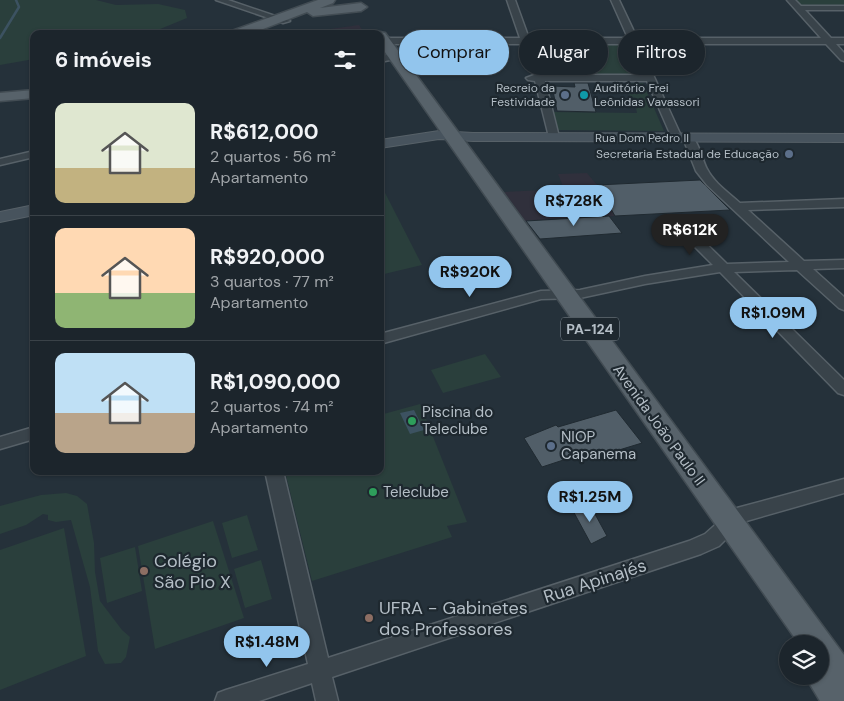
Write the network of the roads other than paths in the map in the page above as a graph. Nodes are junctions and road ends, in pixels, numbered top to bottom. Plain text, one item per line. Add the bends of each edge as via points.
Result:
1 (220, 0) edge
2 (329, 0) edge
3 (512, 0) edge
4 (615, 0) edge
5 (791, 0) edge
6 (352, 3) edge
7 (799, 8) junction
8 (844, 8) edge
9 (282, 20) junction
10 (250, 30) edge
11 (261, 30) edge
12 (371, 30) edge
13 (522, 30) edge
14 (630, 30) edge
15 (384, 37) edge
16 (519, 39) edge
17 (705, 41) edge
18 (828, 41) junction
19 (844, 41) edge
20 (384, 48) edge
21 (844, 58) edge
22 (534, 75) edge
23 (649, 75) edge
24 (535, 78) junction
25 (650, 78) junction
26 (30, 94) edge
27 (0, 97) edge
28 (30, 100) edge
29 (0, 103) edge
30 (445, 135) junction
31 (548, 137) junction
32 (682, 138) junction
33 (844, 138) edge
34 (384, 143) edge
35 (30, 155) edge
36 (0, 162) edge
37 (844, 203) edge
38 (735, 207) junction
39 (30, 211) edge
40 (0, 217) edge
41 (679, 224) dead end
42 (844, 264) edge
43 (799, 265) junction
44 (722, 268) junction
45 (559, 294) junction
46 (844, 305) edge
47 (384, 338) edge
48 (844, 389) edge
49 (30, 434) edge
50 (0, 442) edge
51 (275, 475) edge
52 (844, 486) edge
53 (725, 528) junction
54 (793, 635) edge
55 (810, 635) edge
56 (829, 670) edge
57 (319, 671) junction
58 (835, 684) edge
59 (226, 701) edge
60 (327, 701) edge

1 - 9 street
2 - 9 main road
3 - 13 street
4 - 14 street
5 - 7 street
6 - 9 main road
6 - 12 main road, Avenida João Paulo II / PA-124
7 - 8 street
7 - 18 street
9 - 10 main road
9 - 11 main road
15 - 16 street
17 - 18 street
18 - 19 street
18 - 21 street
20 - 30 main road, Avenida João Paulo II / PA-124
22 - 24 street
23 - 25 street
24 - 25 street
24 - 31 street
25 - 32 street
26 - 27 main road
28 - 29 main road
30 - 31 street, Rua Dom Pedro II
30 - 34 street, Rua Dom Pedro II
30 - 45 main road, Avenida João Paulo II / PA-124
31 - 32 street, Rua Dom Pedro II
32 - 33 street, Rua Dom Pedro II
32 - 38 street via 704,176
35 - 36 street
37 - 38 street
38 - 43 street
39 - 40 street
41 - 44 street
42 - 43 street
43 - 44 street
43 - 46 street
44 - 45 street via 580,294
44 - 48 street
45 - 47 street via 535,296
45 - 53 main road, Avenida João Paulo II / PA-124
49 - 50 street
51 - 57 street
52 - 53 street, Rua Apinajés via 737,516
53 - 54 main road, Avenida João Paulo II / PA-124
53 - 55 main road, Avenida João Paulo II / PA-124
53 - 57 street, Rua Apinajés via 712,540 694,548
56 - 58 main road
57 - 59 street, Rua Apinajés
57 - 60 street

